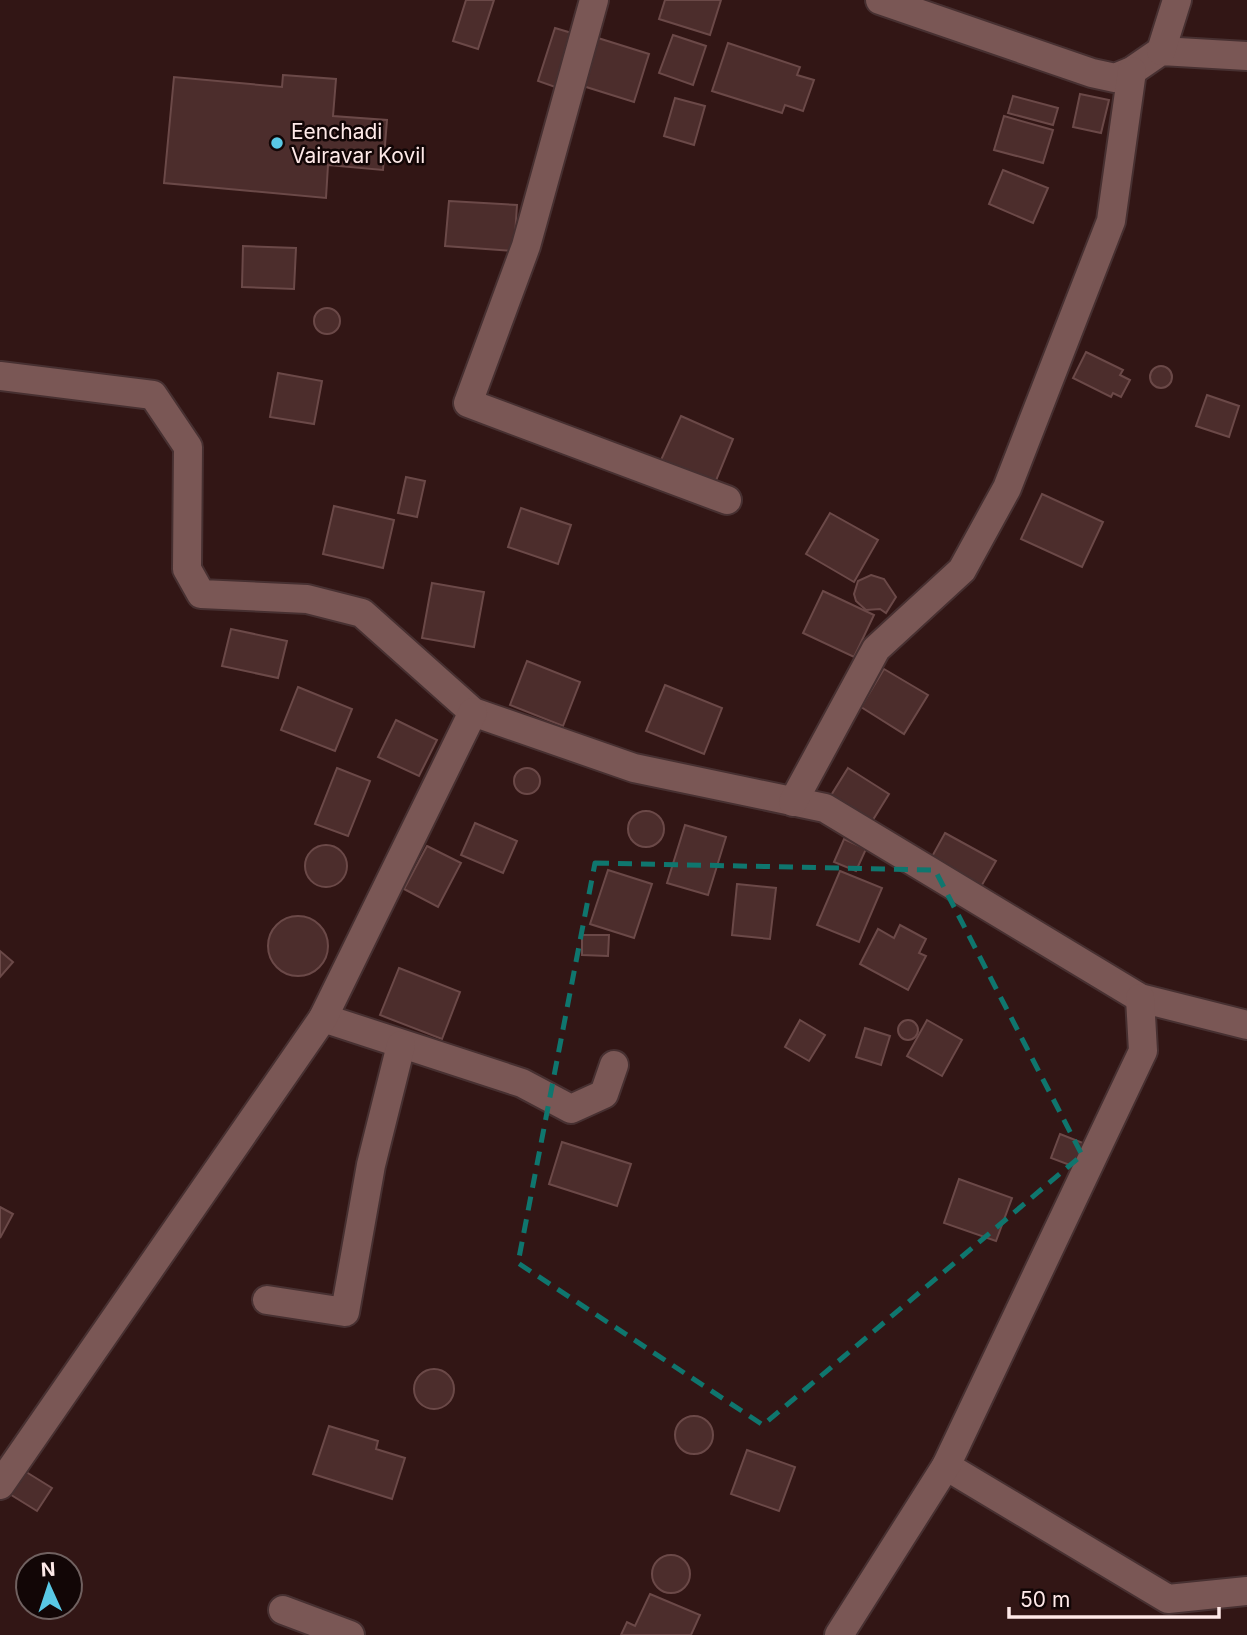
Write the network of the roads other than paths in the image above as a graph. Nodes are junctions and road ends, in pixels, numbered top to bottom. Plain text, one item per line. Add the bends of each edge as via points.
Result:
1 (594, 0) edge
2 (880, 0) edge
3 (1178, 0) edge
4 (1161, 51) junction
5 (1247, 56) edge
6 (1132, 71) junction
7 (0, 376) edge
8 (727, 500) dead end
9 (473, 712) junction
10 (793, 802) junction
11 (1140, 998) junction
12 (323, 1018) junction
13 (1247, 1025) edge
14 (401, 1045) junction
15 (614, 1065) dead end
16 (267, 1300) dead end
17 (946, 1466) junction
18 (0, 1485) edge
19 (1247, 1591) edge
20 (283, 1610) dead end
21 (350, 1635) edge
22 (839, 1635) edge

1 - 8 street via 526,246 468,403
2 - 6 street via 1092,74 1115,78
3 - 4 street
4 - 5 street
4 - 6 street
6 - 10 street via 1111,221 1007,488 962,570 876,649
7 - 9 street via 153,395 188,447 187,569 201,594 307,599 362,613
9 - 10 street via 634,768
9 - 12 street
10 - 11 street via 825,808
11 - 13 street
11 - 17 street via 1143,1051
12 - 14 street
12 - 18 street
14 - 15 street via 522,1083 571,1109 604,1094
14 - 16 street via 371,1165 345,1312
17 - 19 street via 1168,1599
17 - 22 street
20 - 21 street

